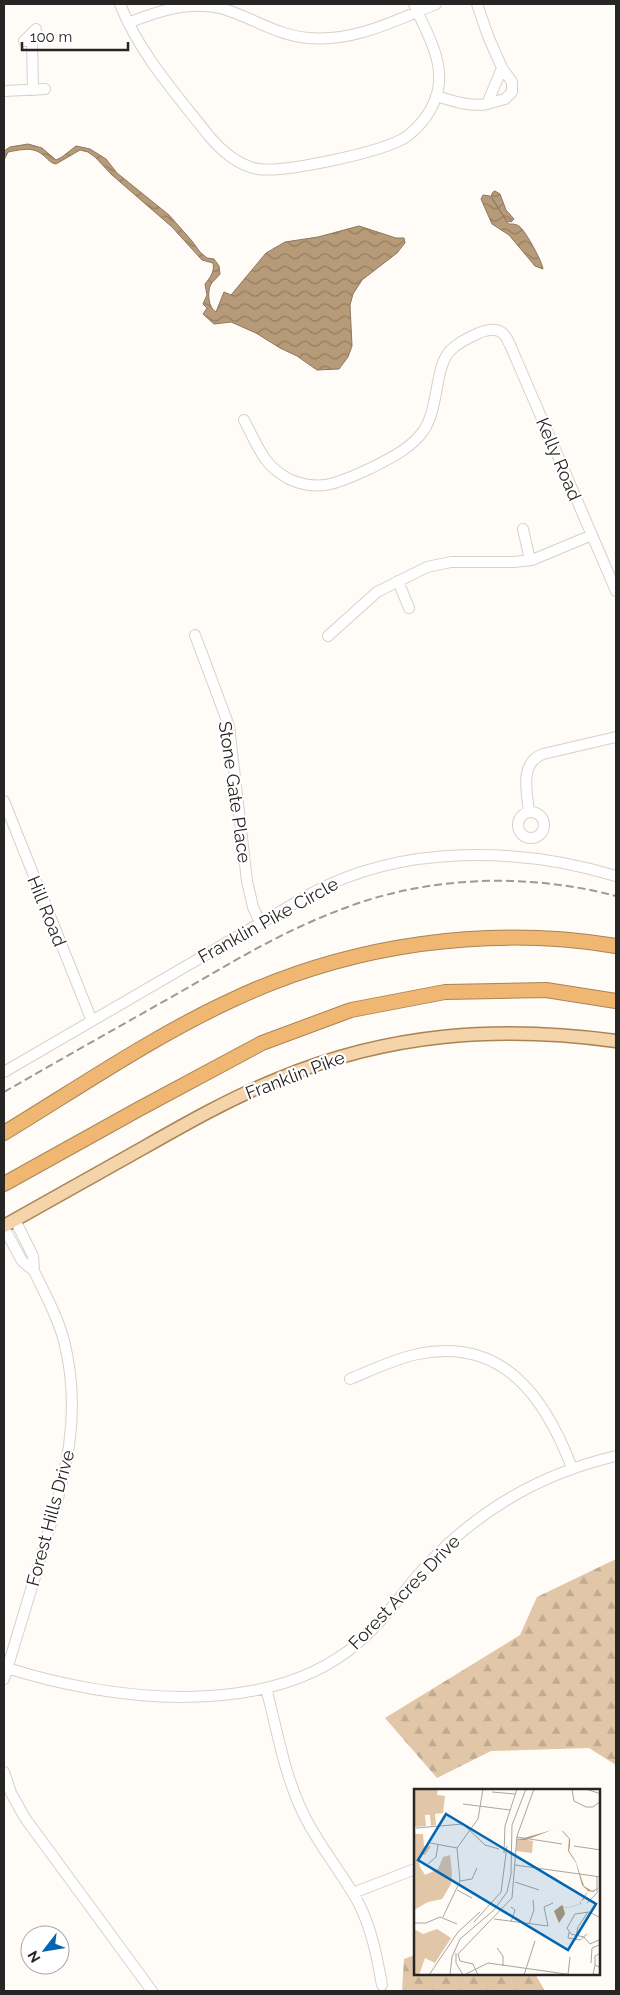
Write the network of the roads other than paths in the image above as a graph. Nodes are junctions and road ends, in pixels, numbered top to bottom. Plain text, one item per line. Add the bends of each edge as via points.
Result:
1 (120, 4) edge
2 (436, 4) edge
3 (477, 4) edge
4 (217, 5) edge
5 (416, 8) edge
6 (128, 23) junction
7 (36, 29) dead end
8 (502, 68) junction
9 (45, 89) dead end
10 (33, 90) junction
11 (4, 91) edge
12 (436, 96) junction
13 (487, 104) junction
14 (244, 420) dead end
15 (523, 529) dead end
16 (592, 535) junction
17 (530, 560) junction
18 (398, 582) junction
19 (616, 591) edge
20 (410, 608) dead end
21 (195, 635) dead end
22 (328, 636) dead end
23 (616, 737) edge
24 (4, 801) edge
25 (529, 812) dead end
26 (616, 876) edge
27 (260, 923) junction
28 (616, 946) edge
29 (616, 1001) edge
30 (92, 1021) junction
31 (616, 1041) edge
32 (4, 1072) edge
33 (4, 1133) edge
34 (4, 1184) edge
35 (7, 1225) edge
36 (350, 1379) dead end
37 (616, 1456) edge
38 (572, 1468) junction
39 (5, 1671) edge
40 (266, 1688) junction
41 (4, 1772) edge
42 (414, 1869) edge
43 (352, 1893) junction
44 (382, 1985) dead end
45 (152, 1991) edge

1 - 6 street
2 - 5 street
3 - 8 street
4 - 5 street via 281,33 321,39 360,33
4 - 6 street via 177,7
5 - 12 street via 438,62
6 - 12 street via 142,48 214,142 235,160 258,169 291,168 386,146 414,130 427,115
7 - 10 street via 24,41 32,41
8 - 13 street
8 - 13 street via 512,82 512,92 505,99
9 - 10 street
10 - 11 street
12 - 13 street via 465,104
14 - 16 street, Kelly Road via 266,461 279,473 308,485 338,483 396,455 412,443 430,418 449,352 470,337 491,328 498,330 505,337
15 - 17 street
16 - 17 street
16 - 19 street, Kelly Road
17 - 18 street via 444,562
18 - 20 street
18 - 22 street via 368,598
21 - 27 street, Stone Gate Place via 229,726 247,881
23 - 25 street via 534,758 526,776
24 - 30 street, Hill Road
26 - 27 street, Franklin Pike Circle via 523,857 480,855 423,859 346,877
27 - 30 street, Franklin Pike Circle
28 - 33 highway via 547,938 469,939 393,948 318,967 199,1016
29 - 34 highway via 546,990 445,992 350,1010 262,1043
30 - 32 street, Franklin Pike Circle
31 - 35 main road, Franklin Pike via 553,1034 480,1033 420,1039 344,1056 279,1078 232,1099
35 - 39 street, Forest Hills Drive via 33,1256 34,1272 64,1343 70,1388 71,1436 62,1484
36 - 38 street via 425,1353 459,1352 486,1358 515,1375 535,1396
37 - 38 street, Forest Acres Drive
38 - 40 street, Forest Acres Drive via 508,1498 465,1530 428,1564 371,1631 346,1652 310,1673
39 - 40 street, Forest Acres Drive via 76,1686 153,1696 212,1696
40 - 43 street via 298,1803
41 - 45 street via 25,1818
42 - 43 street
43 - 44 street via 372,1937

